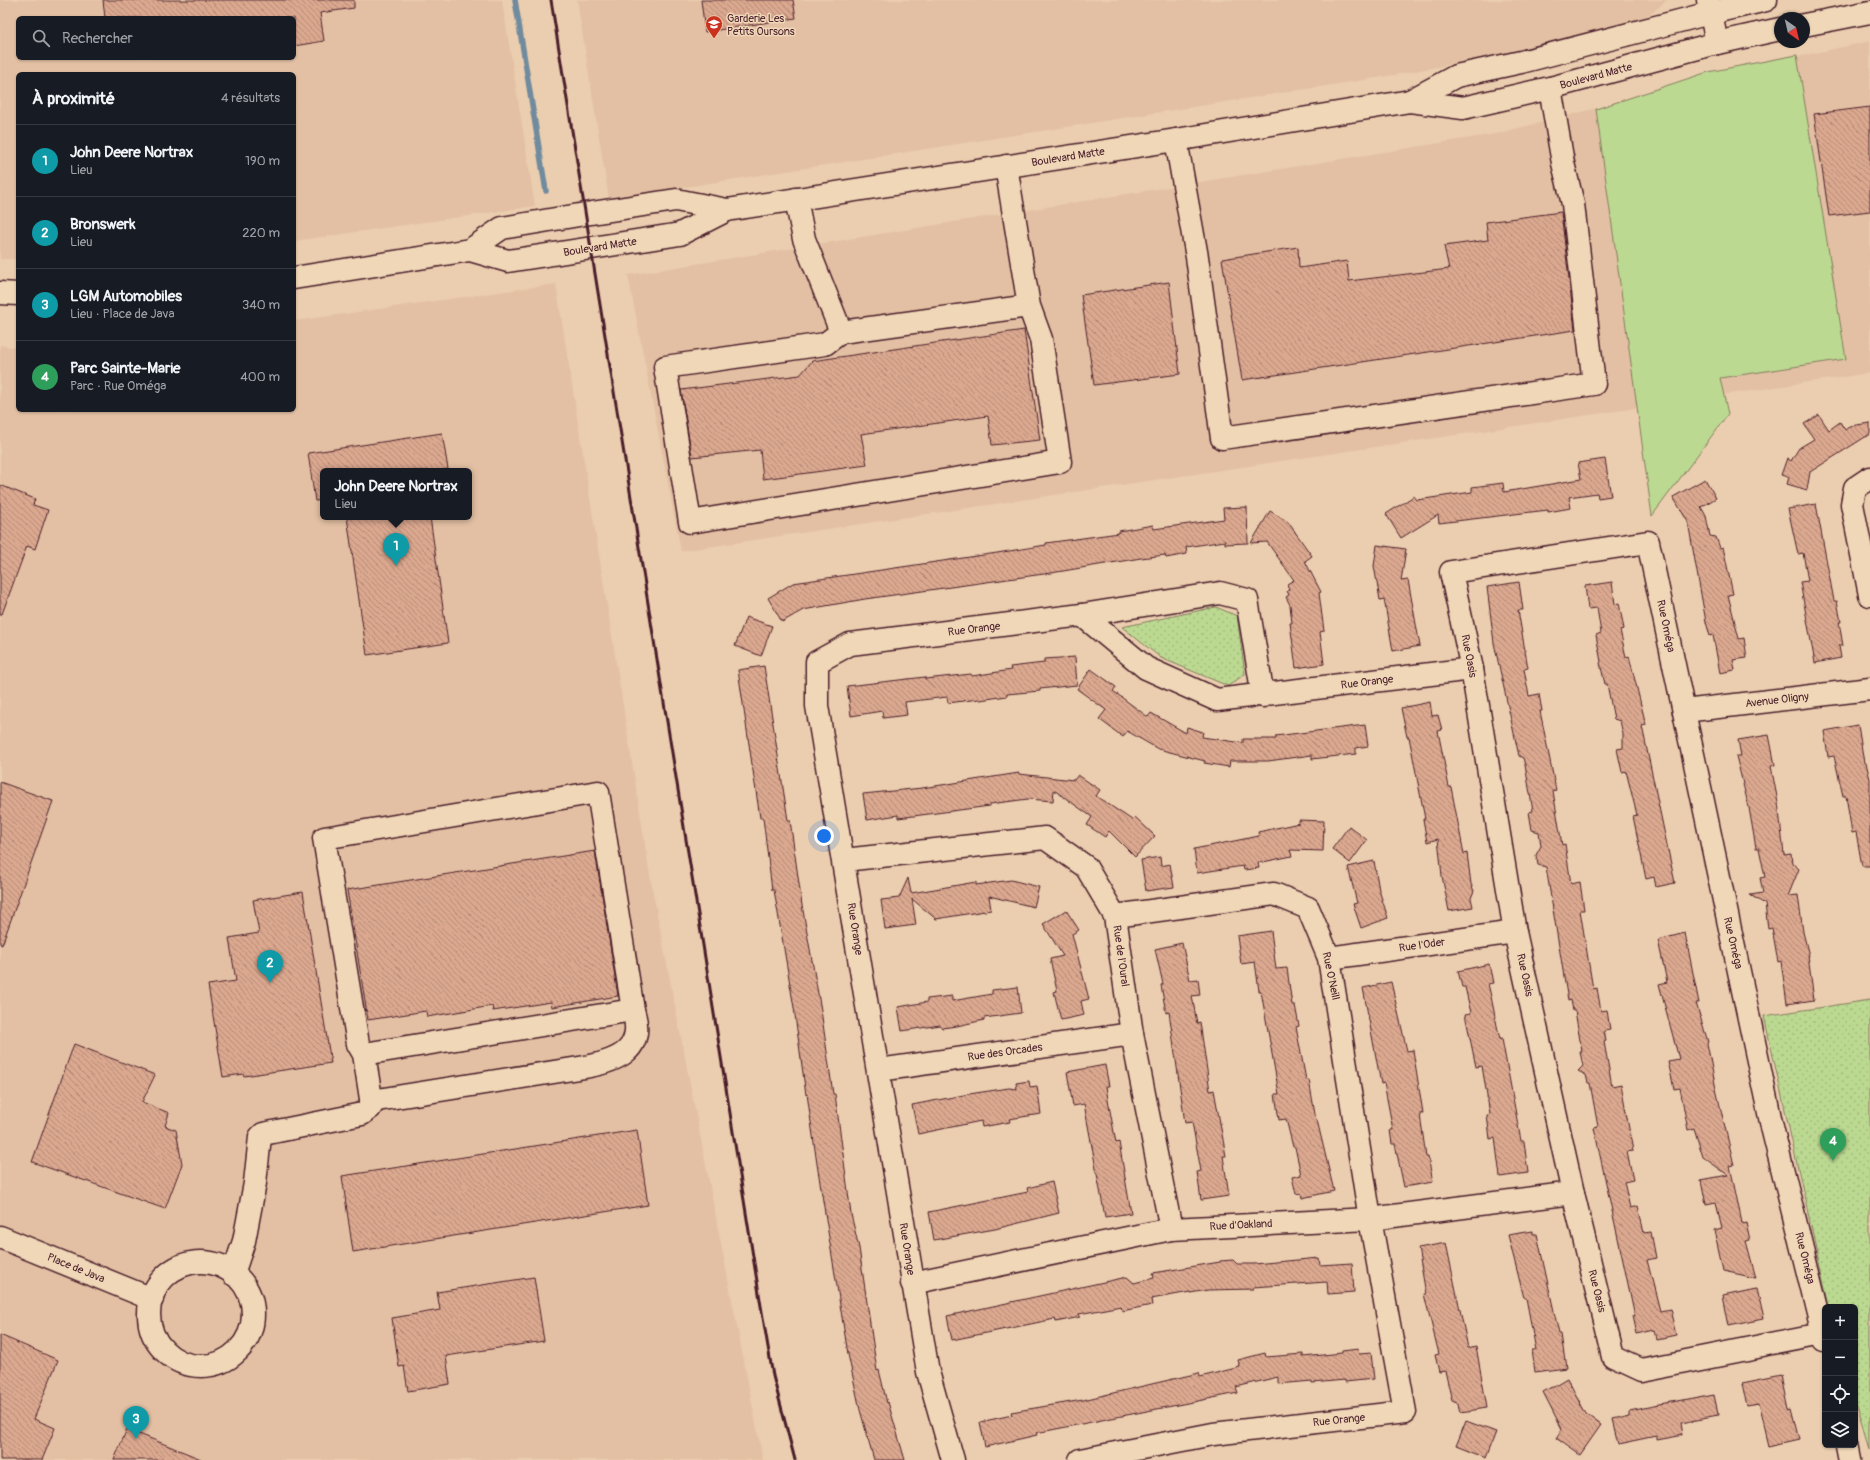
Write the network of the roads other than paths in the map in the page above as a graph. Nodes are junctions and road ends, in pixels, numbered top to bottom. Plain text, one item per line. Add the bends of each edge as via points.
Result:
1 (1766, 0) edge
2 (1709, 6) edge
3 (1870, 12) edge
4 (1810, 24) edge
5 (1774, 30) edge
6 (1717, 44) junction
7 (1550, 88) junction
8 (1410, 101) junction
9 (1176, 140) junction
10 (1006, 166) junction
11 (796, 199) junction
12 (726, 210) junction
13 (470, 250) junction
14 (296, 278) edge
15 (0, 293) edge
16 (16, 294) edge
17 (1029, 306) junction
18 (841, 332) junction
19 (1870, 478) edge
20 (1648, 542) joint
21 (1870, 595) edge
22 (1082, 615) junction
23 (1472, 669) junction
24 (1870, 689) edge
25 (1263, 696) junction
26 (1684, 712) junction
27 (844, 860) junction
28 (1115, 916) junction
29 (1515, 932) junction
30 (1329, 958) junction
31 (633, 1010) junction
32 (1132, 1034) junction
33 (364, 1054) junction
34 (879, 1070) junction
35 (371, 1102) junction
36 (1573, 1193) junction
37 (1370, 1218) junction
38 (1171, 1229) junction
39 (0, 1237) edge
40 (233, 1274) junction
41 (912, 1283) junction
42 (152, 1299) junction
43 (1822, 1330) edge
44 (1822, 1338) edge
45 (1849, 1448) edge
46 (953, 1460) edge
47 (1080, 1460) edge
48 (1851, 1460) edge

1 - 2 street, Boulevard Matte
2 - 6 street
2 - 8 street, Boulevard Matte via 1555,53 1456,76
3 - 4 street
5 - 6 street, Boulevard Matte
6 - 7 street, Boulevard Matte
7 - 8 street, Boulevard Matte via 1463,108
7 - 9 street via 1573,204 1594,384 1222,438 1197,257
8 - 9 street, Boulevard Matte
9 - 10 street, Boulevard Matte
10 - 11 street, Boulevard Matte
10 - 17 street
11 - 12 street, Boulevard Matte
11 - 18 street via 804,239
12 - 13 street, Boulevard Matte via 680,234 579,250 508,261
12 - 13 street, Boulevard Matte via 676,200 592,213 502,228
13 - 14 street, Boulevard Matte
15 - 16 street
17 - 18 street
17 - 18 street via 1041,340 1060,462 690,522 665,367 825,344
19 - 21 street via 1855,488 1852,504
20 - 23 street, Rue Oasis via 1451,572
20 - 26 street, Rue Oméga
22 - 25 street, Rue Orange via 1146,668 1160,675 1217,700
22 - 25 street, Rue Orange via 1220,594 1247,600
22 - 27 street, Rue Orange via 850,644 817,662 817,706
23 - 25 street, Rue Orange
23 - 29 street, Rue Oasis
24 - 26 street, Avenue Oligny
26 - 43 street, Rue Oméga via 1772,1127
27 - 28 street, Rue de l'Oural via 1044,838 1086,867
27 - 34 street, Rue Orange
28 - 30 street, Rue O'Neill via 1274,894 1308,908
28 - 32 street, Rue de l'Oural
29 - 30 street, Rue l'Oder
29 - 36 street, Rue Oasis
30 - 37 street, Rue O'Neill
31 - 33 street
31 - 33 street via 598,792 324,838 358,1044
31 - 35 street via 636,1027 634,1041 631,1047 614,1060
32 - 34 street, Rue des Orcades
32 - 38 street, Rue de l'Oural
33 - 35 street
34 - 41 street, Rue Orange
35 - 40 street via 370,1108 362,1114 267,1132 260,1137 244,1242
36 - 37 street, Rue d'Oakland
36 - 44 street, Rue Oasis via 1613,1357 1641,1370
37 - 38 street, Rue d'Oakland
37 - 47 street, Rue Orange via 1405,1412 1213,1434
38 - 41 street, Rue d'Oakland
39 - 42 street, Place de Java
40 - 42 street via 215,1264 188,1264 163,1279
40 - 42 street via 249,1294 252,1325 244,1342 226,1360 199,1366 172,1357 154,1335 150,1323
41 - 46 street, Rue Orange via 928,1372
45 - 48 street

